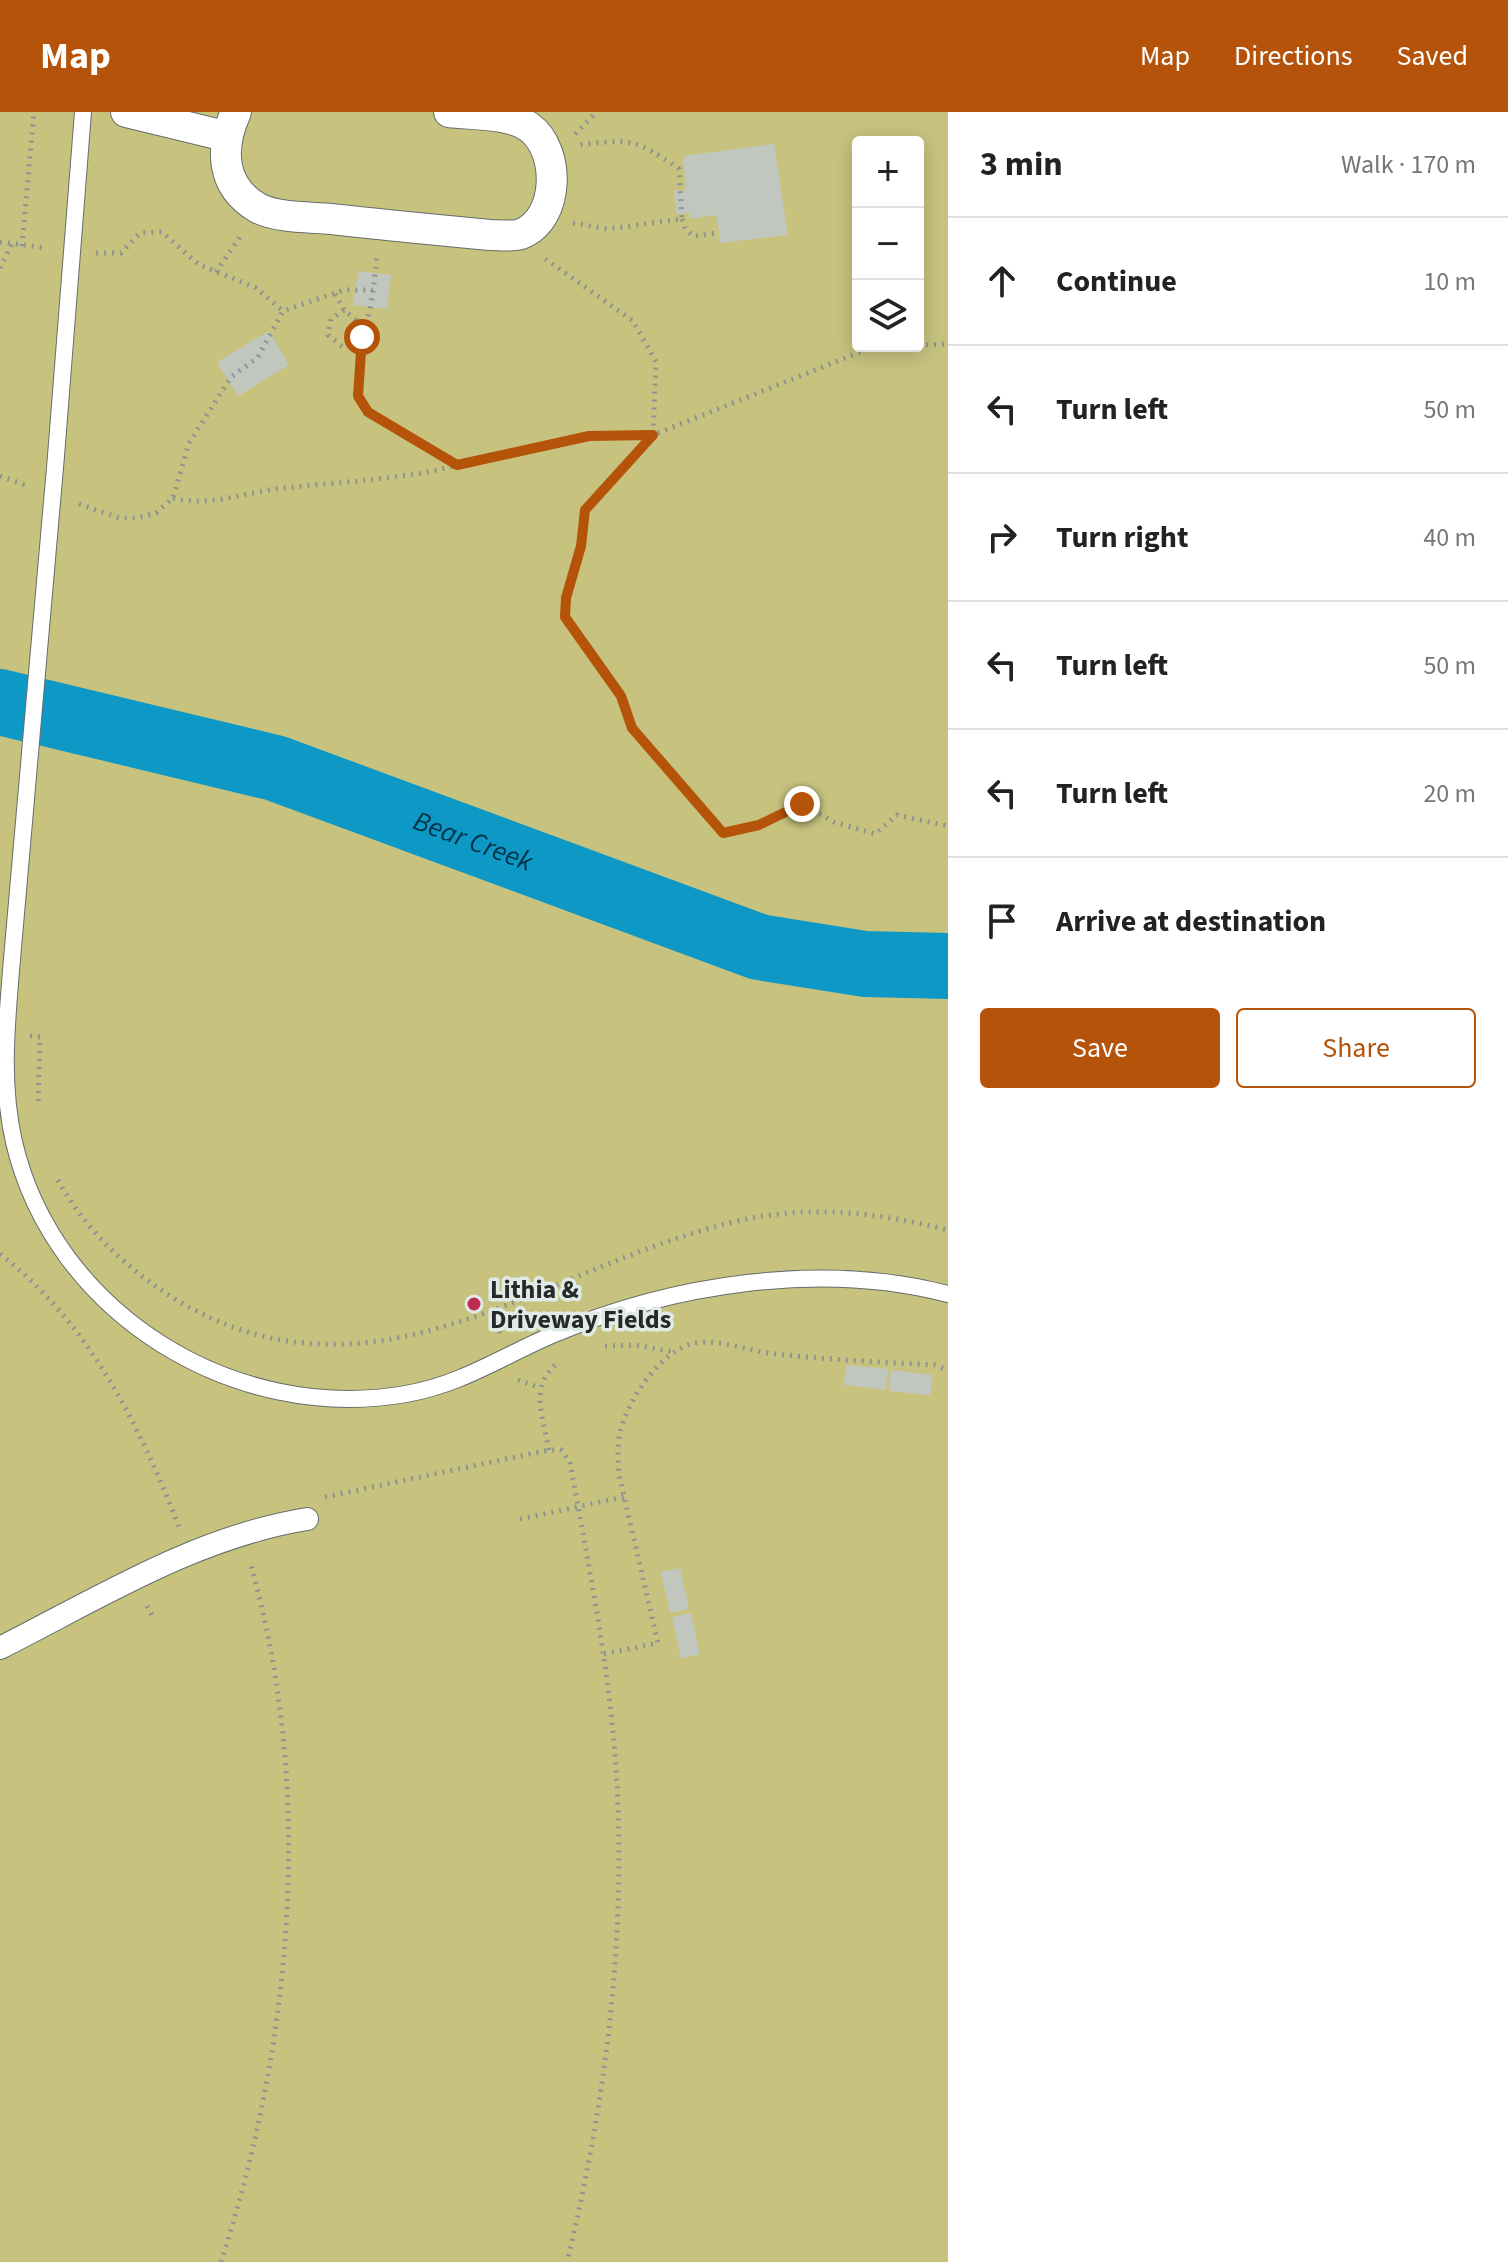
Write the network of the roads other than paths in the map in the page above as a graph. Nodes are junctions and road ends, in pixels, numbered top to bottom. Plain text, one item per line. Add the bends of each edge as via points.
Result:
1 (83, 112) edge
2 (126, 112) edge
3 (449, 112) edge
4 (230, 124) edge
5 (948, 1294) edge
6 (311, 1509) road end
7 (0, 1648) edge

1 - 5 lane, bridge via 12,959 6,1092 15,1145 46,1222 78,1270 120,1314 170,1352 220,1376 306,1398 404,1394 477,1374 607,1314 714,1288 787,1280 847,1281
2 - 4 street
3 - 4 street via 515,121 544,140 552,164 548,200 531,225 490,235 259,208 236,188 224,165
6 - 7 street via 189,1553

